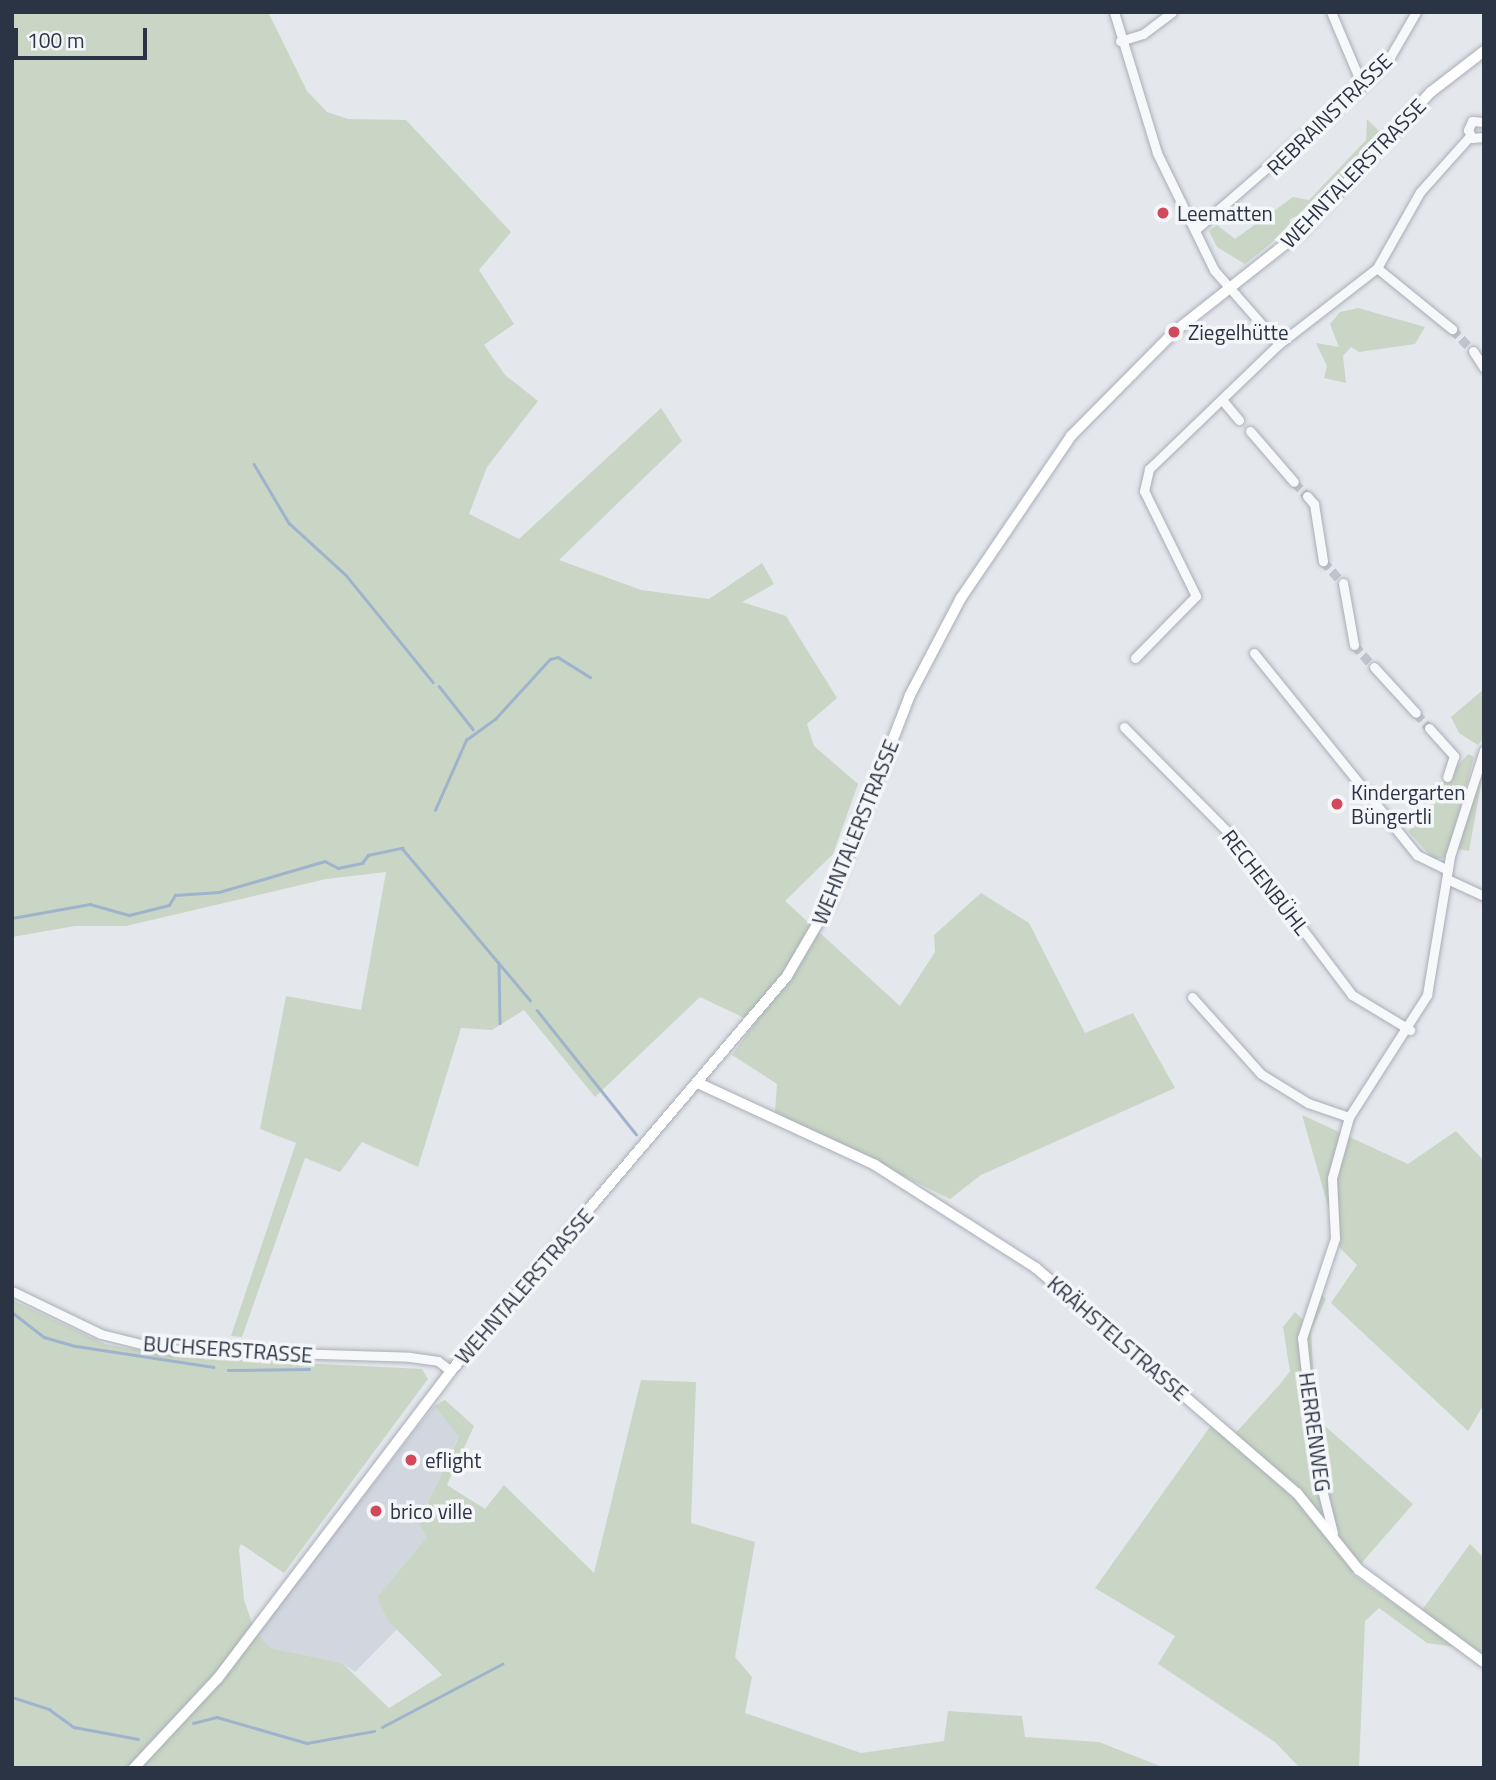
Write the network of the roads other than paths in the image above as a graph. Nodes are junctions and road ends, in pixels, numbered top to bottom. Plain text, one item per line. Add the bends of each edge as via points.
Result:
1 (1114, 12) edge
2 (1172, 12) edge
3 (1331, 12) edge
4 (1416, 12) edge
5 (1120, 41) junction
6 (1484, 51) edge
7 (1362, 85) junction
8 (1484, 122) edge
9 (1470, 136) junction
10 (1484, 137) edge
11 (1195, 230) junction
12 (1377, 268) junction
13 (1228, 290) junction
14 (1452, 329) tunnel mouth
15 (1279, 344) junction
16 (1473, 351) tunnel mouth
17 (1484, 368) edge
18 (1223, 401) junction
19 (1239, 420) dead end
20 (1250, 432) dead end
21 (1294, 482) tunnel mouth
22 (1307, 496) tunnel mouth
23 (1323, 561) tunnel mouth
24 (1343, 583) tunnel mouth
25 (1354, 645) tunnel mouth
26 (1254, 653) dead end
27 (1135, 658) dead end
28 (1374, 667) tunnel mouth
29 (1416, 713) tunnel mouth
30 (1124, 727) dead end
31 (1429, 728) tunnel mouth
32 (1484, 750) edge
33 (1447, 777) dead end
34 (1448, 875) junction
35 (1484, 896) edge
36 (1192, 997) dead end
37 (1410, 1030) junction
38 (700, 1084) junction
39 (1349, 1117) junction
40 (12, 1292) edge
41 (451, 1371) junction
42 (1333, 1533) junction
43 (1484, 1662) edge
44 (134, 1768) edge

1 - 5 street
2 - 5 street via 1156,27
3 - 7 street
4 - 7 street, REBRAINSTRASSE via 1390,57
5 - 11 street via 1157,153
6 - 13 main road, WEHNTALERSTRASSE via 1431,92 1303,230
7 - 11 street, REBRAINSTRASSE via 1257,183
8 - 9 street via 1470,124
9 - 10 street
9 - 12 street via 1420,192
11 - 13 street
12 - 14 street
12 - 15 street
13 - 15 street
13 - 38 main road, WEHNTALERSTRASSE via 1139,364 1071,436 995,542 910,695 807,946
15 - 18 street
16 - 17 street
18 - 19 street
18 - 27 street via 1145,479 1153,512 1196,596
20 - 21 street
22 - 23 street via 1314,504
24 - 25 street
26 - 34 street via 1417,855
28 - 29 street
30 - 37 street, RECHENBÜHL via 1233,837 1353,995
31 - 33 street via 1454,756
32 - 34 street
34 - 35 street
34 - 37 street via 1427,995
36 - 39 street via 1261,1074 1308,1103
37 - 39 street
38 - 41 main road, WEHNTALERSTRASSE
38 - 42 main road, KRÄHSTELSTRASSE via 875,1165 1036,1268 1297,1493
39 - 42 street, HERRENWEG via 1332,1178 1335,1238 1303,1331 1315,1466
40 - 41 street, BUCHSERSTRASSE via 101,1334 161,1349 410,1357 438,1361
41 - 44 main road, WEHNTALERSTRASSE via 218,1678
42 - 43 main road, KRÄHSTELSTRASSE via 1359,1570

